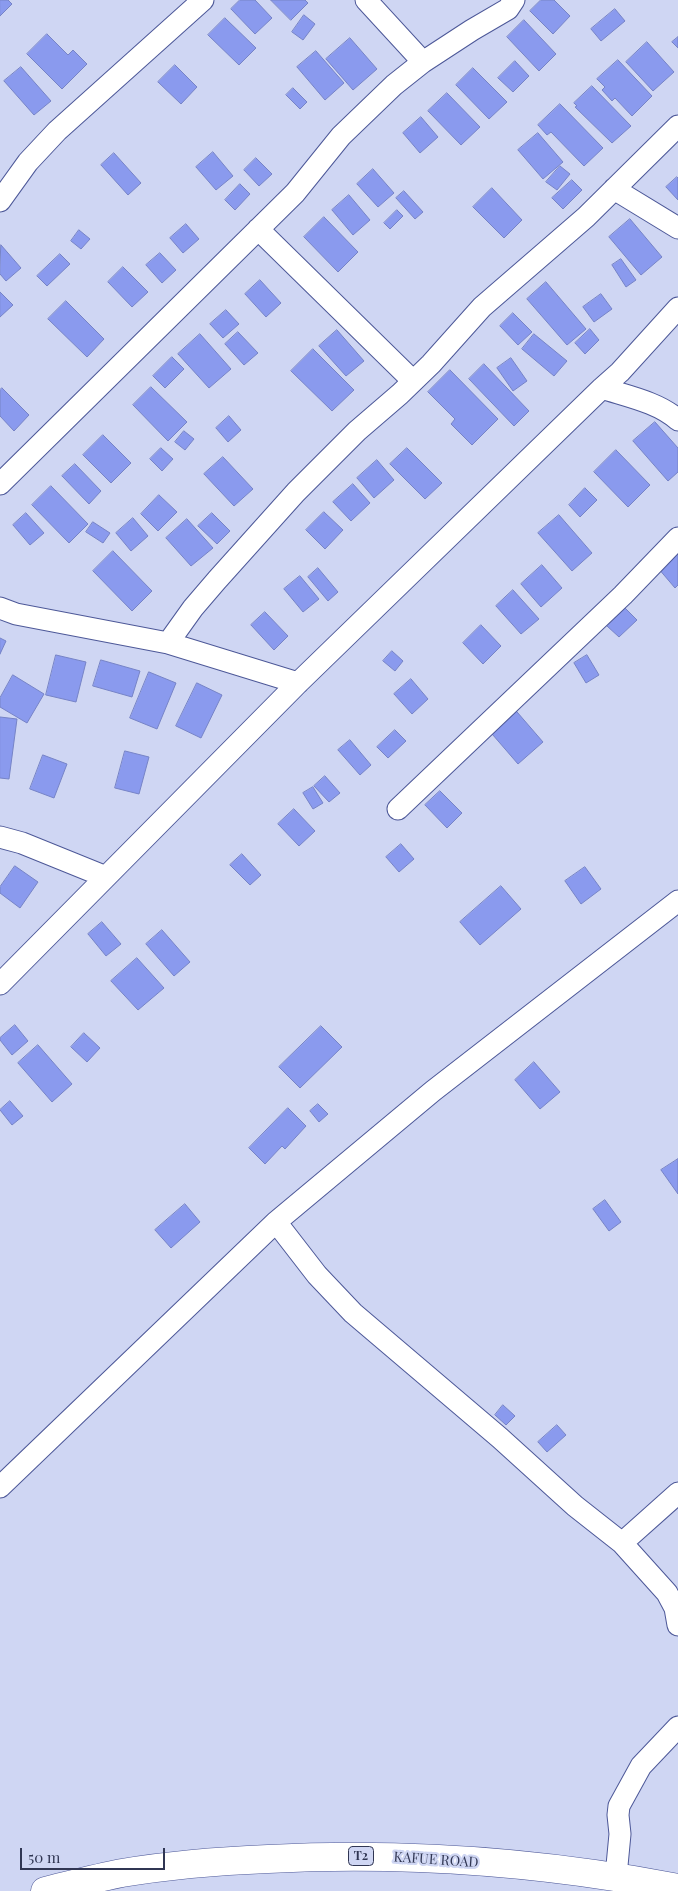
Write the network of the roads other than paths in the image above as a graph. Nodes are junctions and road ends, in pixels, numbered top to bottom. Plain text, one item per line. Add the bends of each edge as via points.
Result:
1 (204, 0) edge
2 (366, 0) edge
3 (514, 0) edge
4 (423, 62) junction
5 (678, 126) edge
6 (614, 189) junction
7 (0, 202) edge
8 (678, 228) edge
9 (258, 229) junction
10 (678, 308) edge
11 (413, 381) junction
12 (602, 388) junction
13 (678, 420) edge
14 (0, 484) edge
15 (678, 538) edge
16 (0, 608) edge
17 (168, 643) junction
18 (298, 683) junction
19 (398, 809) dead end
20 (0, 837) edge
21 (106, 877) junction
22 (678, 900) edge
23 (0, 984) edge
24 (276, 1222) junction
25 (0, 1487) edge
26 (678, 1493) edge
27 (622, 1543) junction
28 (678, 1625) edge
29 (678, 1726) edge
30 (616, 1876) junction
31 (678, 1888) edge
32 (45, 1891) edge

1 - 7 street via 56,131 28,162
2 - 4 street
3 - 4 street via 508,9
4 - 9 street via 340,136 295,192
5 - 6 street
6 - 8 street
6 - 11 street via 482,307
9 - 11 street
9 - 14 street
10 - 12 street
11 - 17 street via 296,492 193,608
12 - 13 street via 637,399
12 - 18 street
15 - 19 street via 623,595
16 - 17 street via 16,614
17 - 18 street
18 - 21 street
20 - 21 street
21 - 23 street
22 - 24 street via 433,1091
24 - 25 street
24 - 27 street via 317,1275 353,1313
26 - 27 street
27 - 28 street via 667,1593 675,1608
29 - 30 street via 641,1766 619,1806
30 - 31 highway, KAFUE ROAD / T2
30 - 32 highway, KAFUE ROAD / T2 via 409,1857 335,1856 207,1862 122,1873

